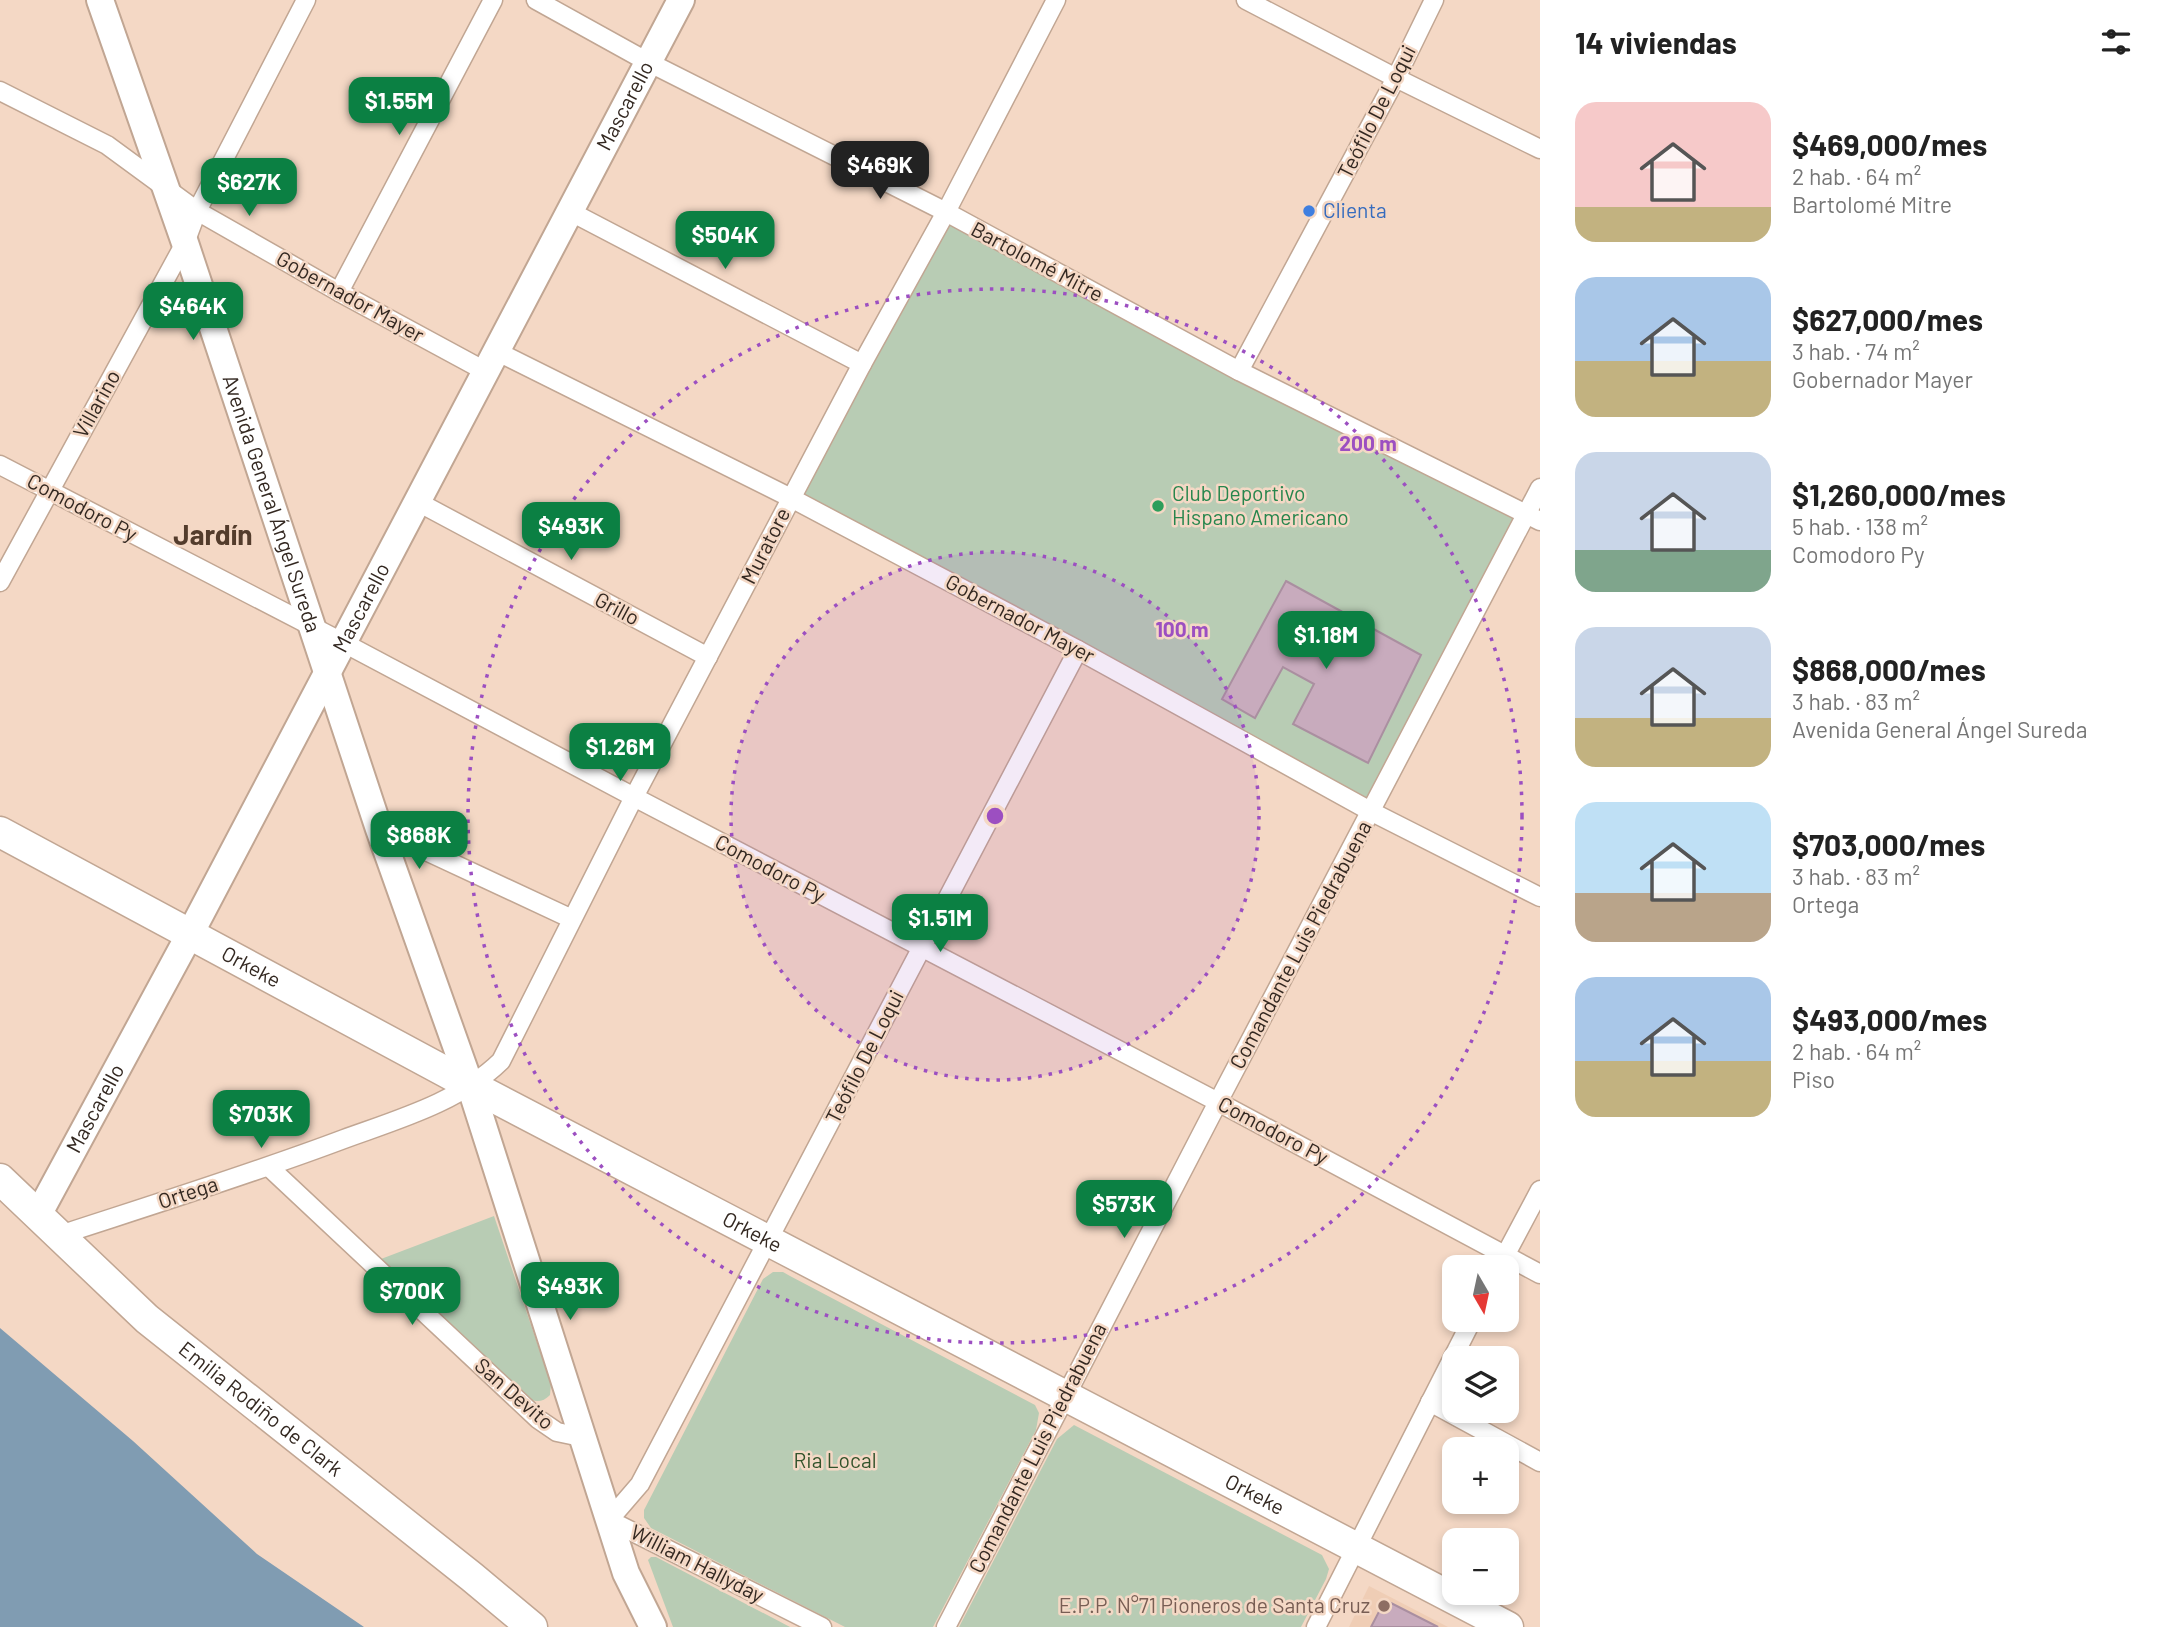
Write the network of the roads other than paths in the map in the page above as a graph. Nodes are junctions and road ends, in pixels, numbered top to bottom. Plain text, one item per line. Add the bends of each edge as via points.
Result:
1 (306, 0) edge
2 (493, 0) edge
3 (536, 0) edge
4 (681, 0) edge
5 (1056, 0) edge
6 (1246, 0) edge
7 (1434, 0) edge
8 (103, 2) edge
9 (648, 62) junction
10 (1396, 78) junction
11 (0, 91) edge
12 (1540, 149) edge
13 (164, 188) junction
14 (197, 211) junction
15 (571, 212) junction
16 (946, 212) junction
17 (185, 243) junction
18 (339, 292) junction
19 (491, 361) junction
20 (862, 364) junction
21 (1239, 371) junction
22 (0, 465) edge
23 (1540, 488) edge
24 (49, 492) junction
25 (791, 498) junction
26 (416, 501) junction
27 (1533, 517) edge
28 (0, 582) edge
29 (313, 627) junction
30 (342, 642) junction
31 (1079, 650) junction
32 (708, 657) junction
33 (327, 671) junction
34 (634, 797) junction
35 (1371, 812) junction
36 (379, 830) junction
37 (0, 832) edge
38 (1540, 897) edge
39 (572, 919) junction
40 (190, 934) junction
41 (921, 948) junction
42 (470, 1085) junction
43 (1218, 1102) junction
44 (269, 1167) junction
45 (0, 1179) edge
46 (1540, 1190) edge
47 (38, 1215) junction
48 (60, 1235) junction
49 (769, 1242) junction
50 (1491, 1255) edge
51 (1505, 1255) edge
52 (1519, 1267) edge
53 (1540, 1275) edge
54 (1466, 1332) edge
55 (1065, 1395) junction
56 (1430, 1402) junction
57 (581, 1437) junction
58 (1540, 1462) edge
59 (609, 1520) junction
60 (1358, 1547) junction
61 (626, 1573) junction
62 (532, 1627) edge
63 (631, 1627) edge
64 (653, 1627) edge
65 (822, 1627) edge
66 (946, 1627) edge
67 (1316, 1627) edge
68 (1508, 1627) edge

1 - 14 street, Villarino
2 - 18 street
3 - 9 street, Bartolomé Mitre
4 - 9 main road, Mascarello
5 - 16 street, Muratore
6 - 10 street
7 - 10 street, Teófilo De Loqui
8 - 13 main road, Avenida General Ángel Sureda
9 - 15 main road, Mascarello
9 - 16 street, Bartolomé Mitre
10 - 12 street
10 - 21 street, Teófilo De Loqui
11 - 13 street, Gobernador Mayer via 107,145
13 - 14 street, Gobernador Mayer
13 - 17 main road, Avenida General Ángel Sureda
14 - 17 street, Villarino
14 - 18 street, Gobernador Mayer
15 - 19 main road, Mascarello
15 - 20 street
16 - 20 street, Muratore
16 - 21 street, Bartolomé Mitre
17 - 24 street, Villarino
17 - 29 main road, Avenida General Ángel Sureda
18 - 19 street, Gobernador Mayer
19 - 25 street, Gobernador Mayer
19 - 26 main road, Mascarello
20 - 25 street, Muratore
21 - 27 street, Bartolomé Mitre
22 - 24 street, Comodoro Py
23 - 27 street, Comandante Luis Piedrabuena
24 - 28 street, Villarino
24 - 29 street, Comodoro Py
25 - 31 street, Gobernador Mayer
25 - 32 street, Muratore
26 - 30 main road, Mascarello
26 - 32 street, Grillo
27 - 35 street, Comandante Luis Piedrabuena
29 - 30 street, Comodoro Py
29 - 33 main road, Avenida General Ángel Sureda
30 - 33 main road, Mascarello
30 - 34 street, Comodoro Py
31 - 35 street, Gobernador Mayer
31 - 41 street, Teófilo De Loqui
32 - 34 street, Muratore
33 - 36 main road, Avenida General Ángel Sureda
33 - 40 main road, Mascarello
34 - 39 street, Muratore
34 - 41 street, Comodoro Py
35 - 38 street, Gobernador Mayer
35 - 43 street, Comandante Luis Piedrabuena
36 - 39 street
36 - 42 main road, Avenida General Ángel Sureda
37 - 40 main road, Orkeke
39 - 42 street, Muratore via 501,1060
40 - 42 main road, Orkeke
40 - 47 main road, Mascarello
41 - 43 street, Comodoro Py
41 - 49 street, Teófilo De Loqui
42 - 44 street, Ortega via 425,1109
42 - 49 main road, Orkeke
42 - 57 main road, Avenida General Ángel Sureda
43 - 50 street, Comodoro Py
43 - 55 street, Comandante Luis Piedrabuena
44 - 48 street, Ortega
44 - 57 street, San Devito via 538,1419 557,1432
45 - 47 main road, Emilia Rodiño de Clark
46 - 51 street
47 - 48 main road, Emilia Rodiño de Clark
48 - 62 main road, Emilia Rodiño de Clark via 147,1319
49 - 55 main road, Orkeke
49 - 59 street, Teófilo De Loqui via 640,1484
52 - 53 street, Comodoro Py
54 - 56 street
55 - 60 main road, Orkeke
55 - 66 street, Comandante Luis Piedrabuena
56 - 58 street
56 - 60 street
57 - 59 main road, Avenida General Ángel Sureda
59 - 61 main road, Avenida General Ángel Sureda
59 - 65 street, William Hallyday
60 - 67 street
60 - 68 main road, Orkeke
61 - 63 main road
61 - 64 main road

